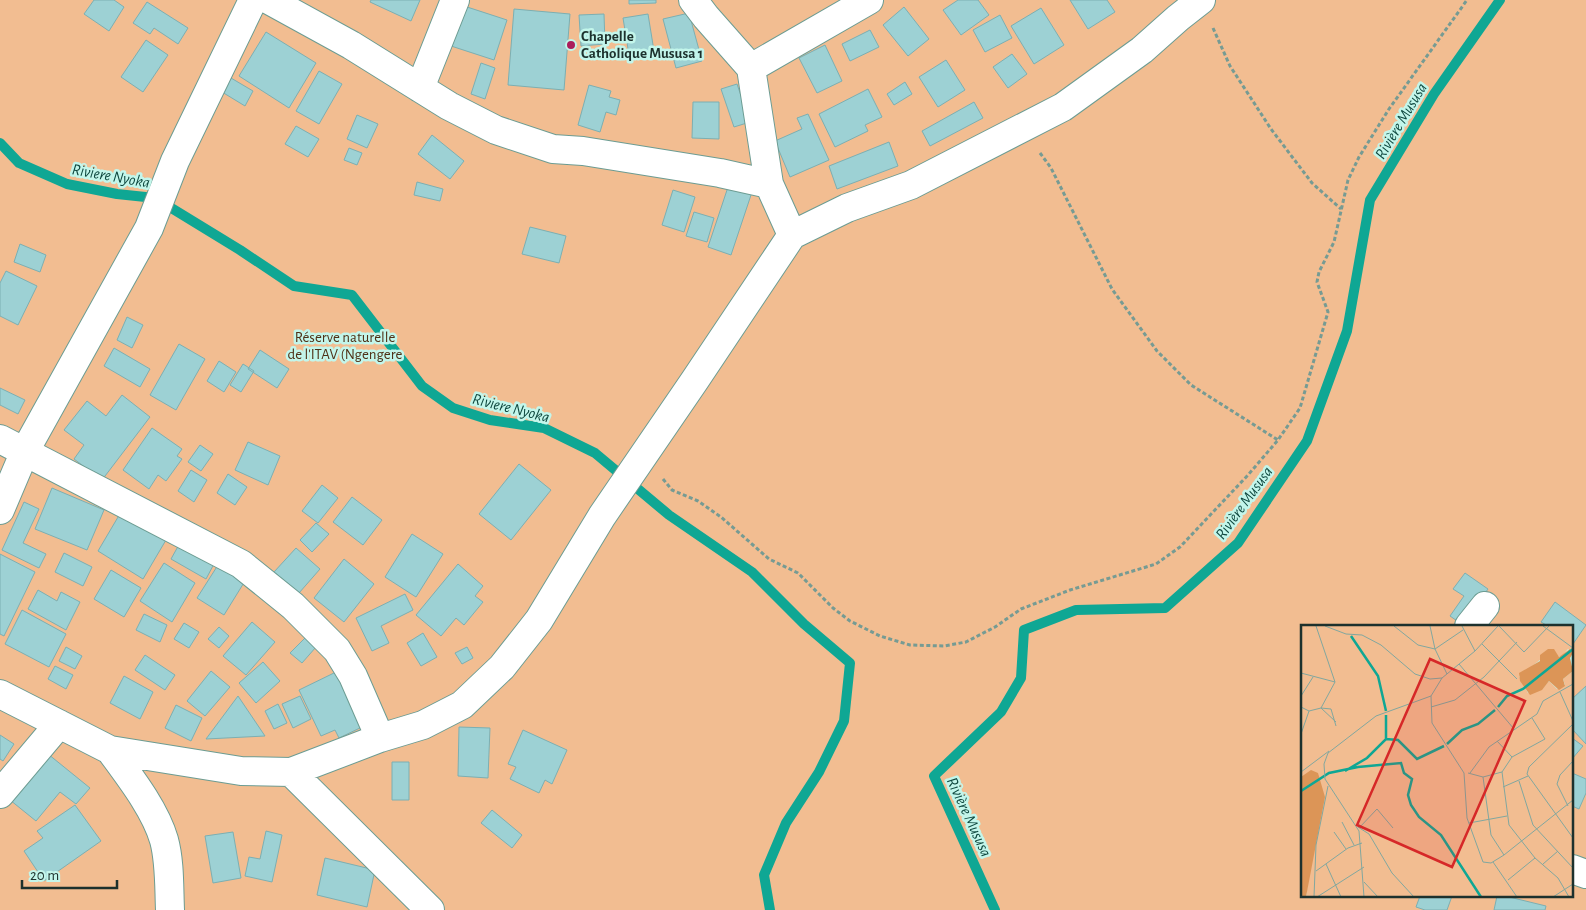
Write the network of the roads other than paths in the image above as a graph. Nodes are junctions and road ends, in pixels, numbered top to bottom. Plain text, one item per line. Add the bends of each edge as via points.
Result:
1 (253, 0) edge
2 (269, 0) edge
3 (455, 0) edge
4 (693, 0) edge
5 (868, 0) edge
6 (1201, 0) edge
7 (1172, 9) edge
8 (751, 68) junction
9 (420, 88) junction
10 (768, 184) junction
11 (792, 235) junction
12 (0, 439) edge
13 (25, 451) junction
14 (0, 510) edge
15 (0, 694) edge
16 (59, 724) junction
17 (380, 738) junction
18 (110, 750) junction
19 (291, 772) junction
20 (0, 794) edge
21 (1574, 870) edge
22 (1586, 874) edge
23 (170, 910) edge
24 (430, 910) edge

1 - 13 street via 175,161 149,228
2 - 9 street
3 - 9 street
4 - 8 street
5 - 8 street
6 - 7 street
7 - 11 street via 1142,50 1063,107 911,185 847,208
8 - 10 street
9 - 10 street via 496,130 553,149 583,150
10 - 11 street
11 - 17 street via 602,516 539,620 502,667 462,705 423,725
12 - 13 street
13 - 14 street
13 - 17 street via 241,564 293,606 337,650 353,676
15 - 16 street
16 - 18 street
16 - 20 street
17 - 19 street
18 - 19 street via 241,771
18 - 23 street via 146,801 164,840
19 - 24 street
21 - 22 street

